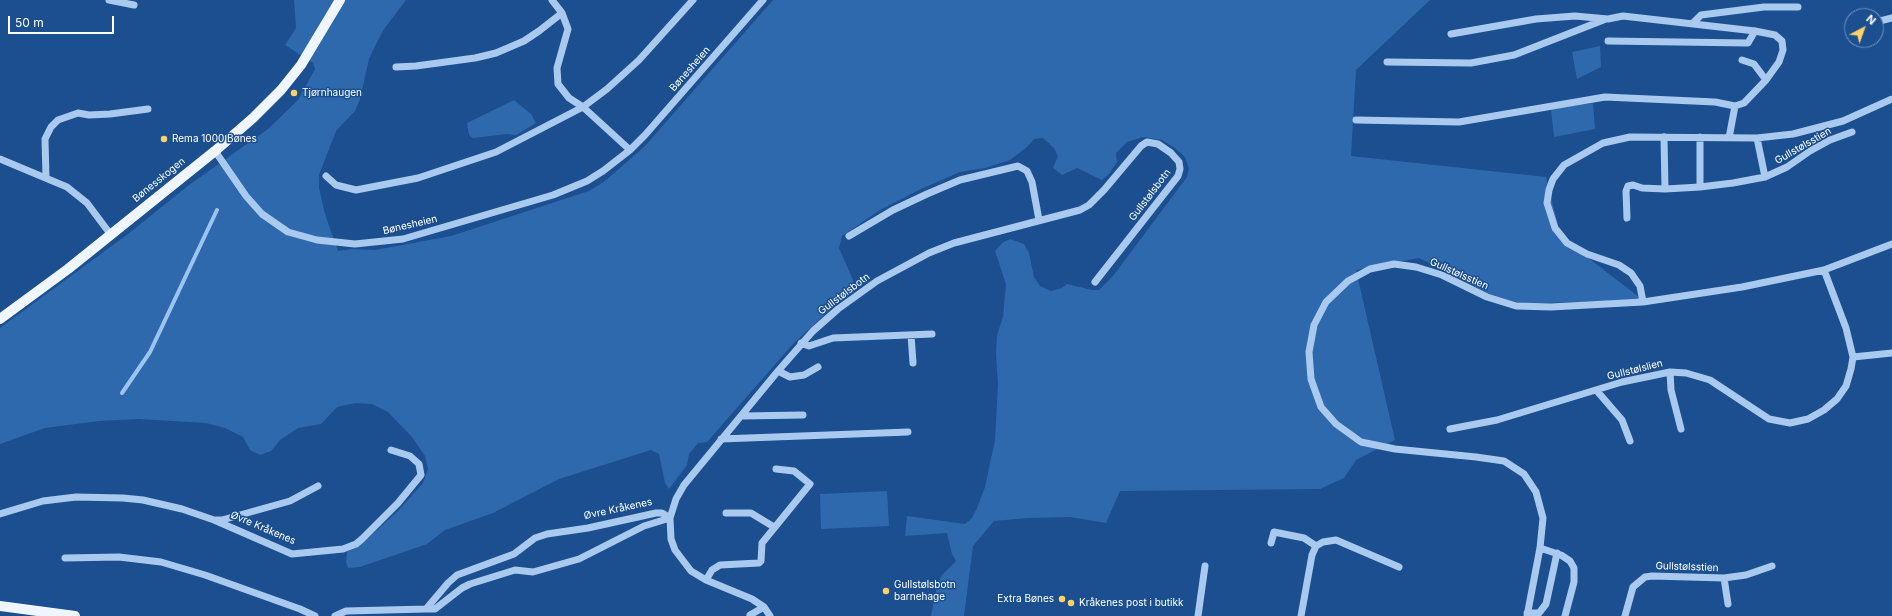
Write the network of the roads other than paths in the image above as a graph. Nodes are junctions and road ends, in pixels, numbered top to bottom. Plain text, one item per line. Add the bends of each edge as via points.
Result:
1 (109, 0) edge
2 (340, 0) edge
3 (552, 0) edge
4 (693, 0) edge
5 (763, 0) edge
6 (134, 4) dead end
7 (1798, 7) dead end
8 (562, 13) junction
9 (1608, 19) junction
10 (1693, 23) junction
11 (1755, 31) junction
12 (1451, 34) dead end
13 (1608, 41) dead end
14 (1742, 60) dead end
15 (1387, 62) dead end
16 (396, 67) dead end
17 (1766, 80) junction
18 (1892, 100) edge
19 (1735, 106) junction
20 (583, 107) junction
21 (148, 109) dead end
22 (1356, 120) dead end
23 (1852, 132) dead end
24 (1664, 137) junction
25 (1700, 137) junction
26 (1729, 138) junction
27 (1757, 138) junction
28 (630, 150) junction
29 (215, 151) junction
30 (0, 159) edge
31 (326, 176) dead end
32 (46, 177) junction
33 (1765, 177) junction
34 (1700, 187) junction
35 (1665, 189) junction
36 (1626, 218) dead end
37 (1039, 220) junction
38 (111, 235) junction
39 (849, 236) dead end
40 (1892, 244) edge
41 (1824, 270) junction
42 (1095, 282) dead end
43 (1643, 302) junction
44 (0, 319) edge
45 (932, 334) dead end
46 (912, 335) junction
47 (801, 343) junction
48 (1892, 353) edge
49 (1853, 357) junction
50 (913, 363) dead end
51 (818, 367) dead end
52 (778, 371) junction
53 (1670, 372) junction
54 (1597, 391) junction
55 (803, 415) dead end
56 (742, 416) junction
57 (1450, 429) dead end
58 (1681, 429) dead end
59 (908, 432) dead end
60 (721, 439) junction
61 (1630, 441) dead end
62 (391, 450) dead end
63 (776, 469) dead end
64 (318, 486) dead end
65 (726, 512) dead end
66 (0, 514) edge
67 (670, 518) junction
68 (214, 520) junction
69 (774, 527) junction
70 (1271, 543) dead end
71 (1316, 546) junction
72 (1540, 548) junction
73 (1557, 553) junction
74 (65, 558) dead end
75 (1205, 566) dead end
76 (1772, 566) dead end
77 (1399, 567) dead end
78 (1724, 578) junction
79 (706, 580) junction
80 (1728, 604) dead end
81 (0, 606) edge
82 (764, 607) junction
83 (426, 609) junction
84 (750, 615) edge
85 (1527, 615) edge
86 (75, 616) edge
87 (315, 616) edge
88 (335, 616) edge
89 (770, 616) edge
90 (1198, 616) edge
91 (1301, 616) edge
92 (1565, 616) edge
93 (1625, 616) edge

1 - 6 street
2 - 29 main road, Bønesskogen via 301,65 281,90
3 - 8 street
4 - 20 street via 621,77
5 - 28 street, Bønesheien
7 - 10 street via 1764,7 1701,15
8 - 16 street via 534,34 496,53 475,58
8 - 20 street via 568,29 556,76 562,92
9 - 10 street via 1623,16
9 - 12 street via 1575,16 1536,19
9 - 15 street via 1514,55 1471,63
10 - 11 street
11 - 13 street via 1748,43
11 - 17 street via 1775,35 1782,41 1783,50 1779,62
14 - 17 street via 1754,64
17 - 19 street via 1744,103
18 - 27 street, Gullstølsstien via 1843,121 1793,134
19 - 22 street via 1715,102 1605,97 1459,122
19 - 26 street
20 - 28 street
20 - 31 street via 496,152 418,178 356,190 336,186
21 - 32 street via 89,116 78,113 58,120 45,139
23 - 33 street, Gullstølsstien via 1830,140 1787,167
24 - 25 street, Gullstølsstien
24 - 35 street
24 - 43 street, Gullstølsstien via 1630,137 1604,143 1583,154 1564,165 1553,179 1547,203 1554,228 1568,243 1587,254 1619,265 1631,273 1640,286
25 - 26 street, Gullstølsstien
25 - 34 street
26 - 27 street, Gullstølsstien
27 - 33 street
28 - 29 street, Bønesheien via 587,181 553,195 403,239 355,244 301,237 274,223 246,196
29 - 38 main road, Bønesskogen
30 - 32 street
32 - 38 street via 67,187 87,203
33 - 34 street, Gullstølsstien via 1733,184
34 - 35 street, Gullstølsstien
35 - 36 street, Gullstølsstien via 1628,186
37 - 39 street via 1032,182 1027,171 1018,166 960,180 893,210
37 - 42 street, Gullstølsbotn via 1080,210 1089,205 1133,154 1147,142 1158,144 1179,162 1178,176
37 - 47 street, Gullstølsbotn via 954,243 898,269 838,309
38 - 44 main road, Bønesskogen via 39,292
40 - 41 street
41 - 43 street via 1734,288
41 - 49 street, Gullstølslien via 1846,328
43 - 72 street, Gullstølsstien via 1551,307 1516,306 1487,297 1416,266 1394,264 1370,269 1348,282 1326,302 1314,325 1309,352 1311,379 1321,407 1336,424 1361,442 1388,448 1504,461 1524,474 1536,492 1543,518
45 - 46 street
46 - 47 street via 833,338 809,346
46 - 50 street
47 - 52 street, Gullstølsbotn
48 - 49 street
49 - 53 street, Gullstølslien via 1846,386 1837,399 1808,419 1790,422 1769,419 1710,380 1686,373
51 - 52 street via 804,375 790,376
52 - 56 street, Gullstølsbotn
53 - 54 street, Gullstølslien via 1622,382
53 - 58 street via 1671,390
54 - 57 street, Gullstølslien via 1497,420
54 - 61 street via 1622,420
55 - 56 street
56 - 60 street, Gullstølsbotn
59 - 60 street
60 - 67 street, Gullstølsbotn via 684,485
62 - 68 street, Øvre Kråkenes via 410,456 419,464 421,475 398,503 356,544 292,554
63 - 69 street via 794,470 810,484
64 - 68 street, Øvre Kråkenes via 290,501
65 - 69 street via 751,513
66 - 68 street, Øvre Kråkenes via 43,501 107,496 166,505
67 - 79 street, Gullstølsbotn via 671,539 675,550 691,571
67 - 83 street, Øvre Kråkenes via 644,526 579,559 533,572 515,570 470,584 435,609
67 - 83 street, Øvre Kråkenes via 662,513 656,513 534,538 514,554 457,575
69 - 79 street via 762,543 759,563 720,565 712,570
70 - 71 street via 1274,532 1304,538
71 - 77 street via 1336,540
71 - 91 street via 1312,555
72 - 73 street
72 - 85 street, Gullstølsstien
73 - 85 street via 1546,604 1539,613
73 - 92 street via 1570,561 1575,574
74 - 87 street via 119,558 161,562 205,575
75 - 90 street
76 - 78 street, Gullstølsstien via 1746,575
78 - 80 street
78 - 93 street, Gullstølsstien via 1645,577 1633,587
79 - 82 street, Gullstølsbotn via 752,599
81 - 86 main road
82 - 84 street
82 - 89 street, Gullstølsbotn
83 - 88 street, Øvre Kråkenes via 346,611

